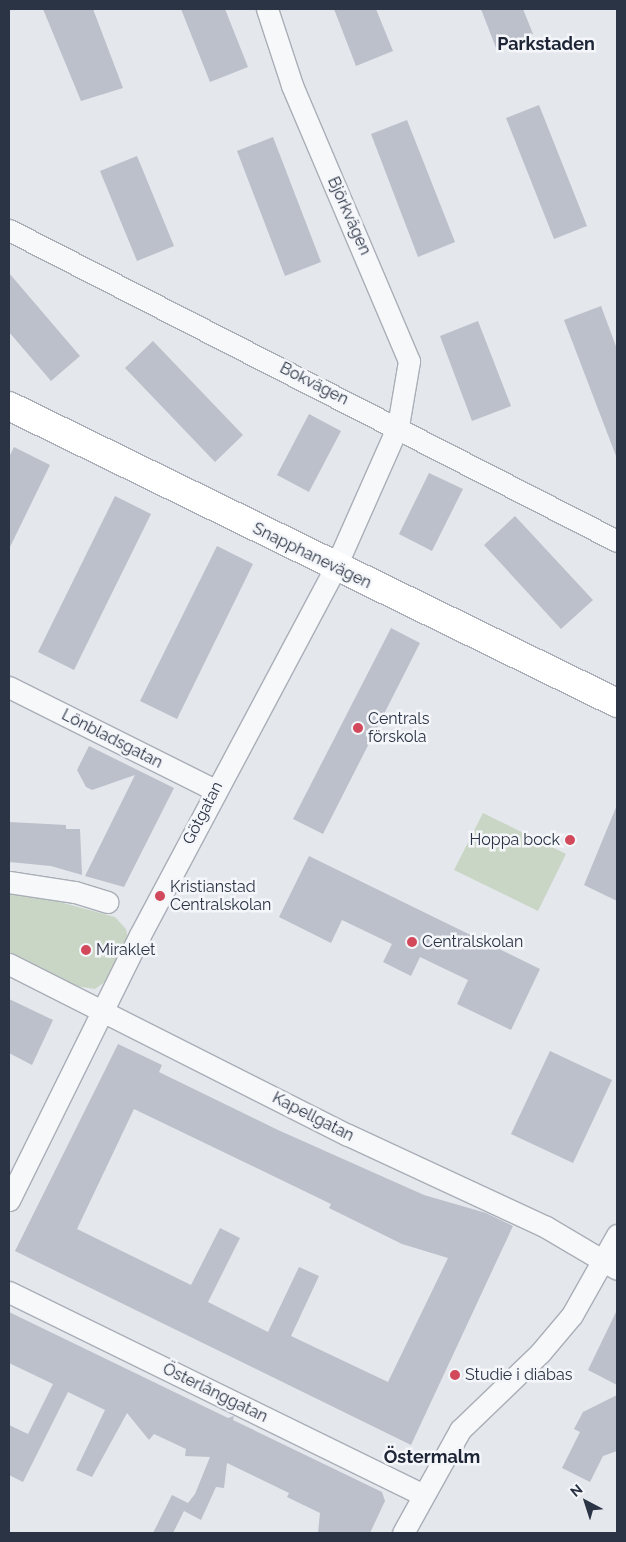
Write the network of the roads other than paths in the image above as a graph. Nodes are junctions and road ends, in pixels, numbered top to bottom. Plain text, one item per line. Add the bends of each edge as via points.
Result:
1 (267, 9) edge
2 (9, 230) edge
3 (9, 406) edge
4 (398, 426) junction
5 (617, 541) edge
6 (335, 568) junction
7 (9, 686) edge
8 (617, 704) edge
9 (215, 790) junction
10 (9, 882) edge
11 (107, 902) dead end
12 (9, 964) edge
13 (101, 1010) junction
14 (9, 1200) edge
15 (617, 1235) edge
16 (610, 1265) edge
17 (9, 1292) edge
18 (422, 1494) junction
19 (402, 1533) edge

1 - 4 street, Björkvägen via 292,85 409,361
2 - 4 street, Bokvägen
3 - 6 main road, Snapphanevägen
4 - 5 street, Bokvägen
4 - 6 street, Götgatan
6 - 8 main road, Snapphanevägen
6 - 9 street, Götgatan
7 - 9 street, Lönbladsgatan
9 - 13 street, Götgatan
10 - 11 street via 75,892
12 - 13 street, Kapellgatan
13 - 14 street, Götgatan
13 - 16 street, Kapellgatan via 348,1135 546,1227
15 - 16 street
16 - 18 street via 566,1323 460,1430
17 - 18 street, Österlånggatan
18 - 19 street

